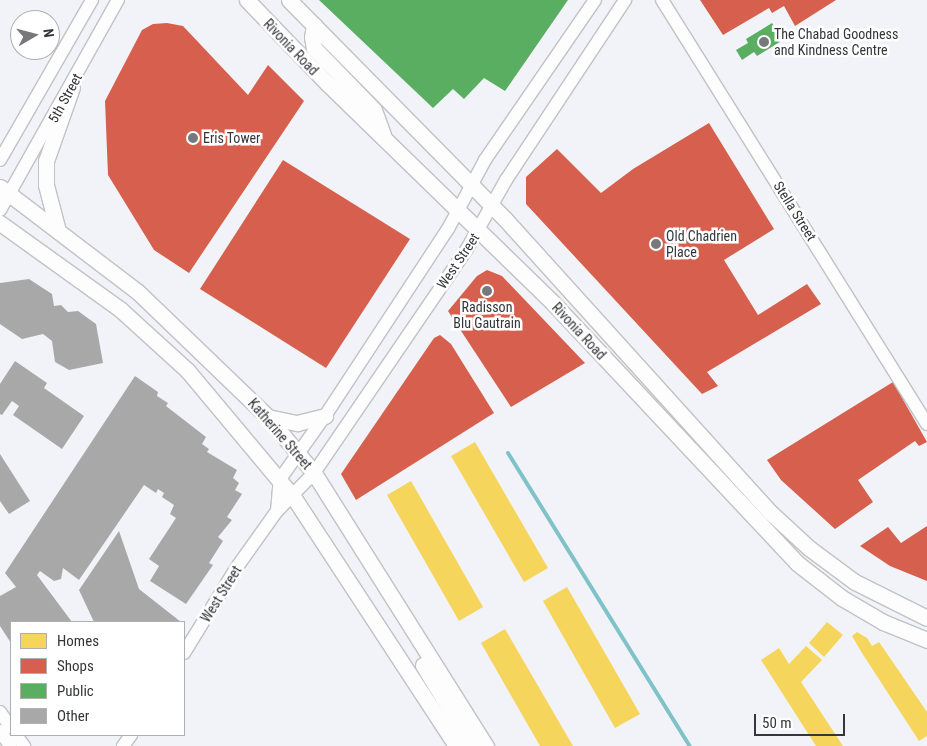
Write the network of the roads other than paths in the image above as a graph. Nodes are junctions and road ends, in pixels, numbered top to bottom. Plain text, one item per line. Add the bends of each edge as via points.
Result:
1 (92, 0) edge
2 (118, 0) edge
3 (246, 0) edge
4 (289, 0) edge
5 (595, 0) edge
6 (625, 0) edge
7 (662, 0) edge
8 (314, 25) junction
9 (72, 87) junction
10 (383, 136) junction
11 (0, 160) edge
12 (470, 185) junction
13 (5, 190) edge
14 (491, 206) junction
15 (458, 208) junction
16 (0, 210) edge
17 (0, 223) edge
18 (479, 228) junction
19 (58, 231) junction
20 (325, 416) junction
21 (268, 417) junction
22 (927, 424) edge
23 (299, 455) junction
24 (314, 473) junction
25 (280, 479) junction
26 (294, 498) junction
27 (277, 512) junction
28 (927, 618) edge
29 (927, 640) edge
30 (185, 651) edge
31 (0, 712) edge
32 (10, 727) edge
33 (0, 731) edge
34 (10, 746) edge
35 (456, 746) edge
36 (472, 746) edge
37 (486, 746) edge

1 - 11 street, 5th Street
2 - 9 street, 5th Street
3 - 10 main road, Rivonia Road
4 - 8 main road, Rivonia Road
5 - 12 street, West Street
6 - 14 street, West Street
7 - 22 street, Stella Street
8 - 10 main road via 314,48 374,110 381,122
8 - 12 main road, Rivonia Road
9 - 13 street, 5th Street
9 - 19 main road via 46,161 46,185
10 - 15 main road, Rivonia Road
12 - 14 main road, Rivonia Road
12 - 15 street, West Street
13 - 16 street, 5th Street
13 - 19 main road, Katherine Street
14 - 18 street, West Street
14 - 28 main road, Rivonia Road via 771,513 809,548 855,582
15 - 18 main road, Rivonia Road
15 - 20 street, West Street via 448,229
17 - 25 main road, Katherine Street via 121,310 166,349
18 - 24 street, West Street
18 - 29 main road, Rivonia Road via 797,563 842,598
19 - 21 main road, Katherine Street via 138,292
20 - 21 main road via 297,423
20 - 23 street, West Street
21 - 23 main road, Katherine Street
23 - 24 main road, Katherine Street
23 - 25 street, West Street
24 - 26 street, West Street
24 - 36 main road via 334,519
24 - 37 main road, Katherine Street
25 - 26 main road, Katherine Street
25 - 27 street
26 - 27 street, West Street
26 - 35 main road, Katherine Street
27 - 30 street, West Street via 237,567
31 - 32 street
33 - 34 street

